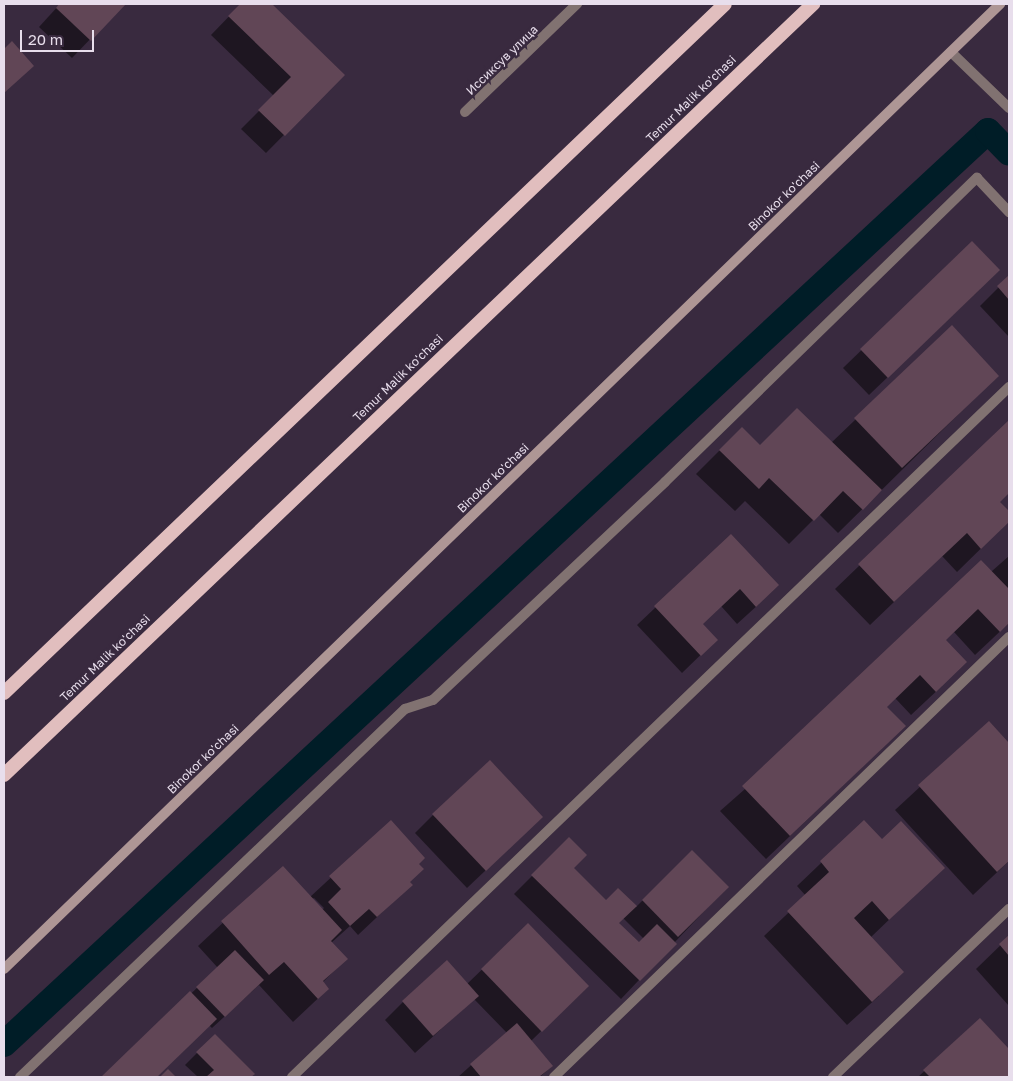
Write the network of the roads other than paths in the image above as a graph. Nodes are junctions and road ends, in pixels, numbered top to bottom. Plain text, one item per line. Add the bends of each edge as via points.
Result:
1 (577, 4) edge
2 (725, 4) edge
3 (813, 4) edge
4 (1000, 4) edge
5 (951, 52) junction
6 (1009, 108) edge
7 (465, 112) dead end
8 (1009, 212) edge
9 (1009, 387) edge
10 (1009, 637) edge
11 (4, 693) edge
12 (4, 775) edge
13 (1009, 909) edge
14 (4, 969) edge
15 (20, 1077) edge
16 (292, 1077) edge
17 (554, 1077) edge
18 (833, 1077) edge

1 - 7 street, Иссиксув улица
2 - 11 highway
3 - 12 highway, Temur Malik ko'chasi
4 - 5 main road, Binokor ko'chasi
5 - 6 street
5 - 14 main road, Binokor ko'chasi
8 - 15 street via 976,178 665,482 433,700 405,709
9 - 16 street
10 - 17 street
13 - 18 street

